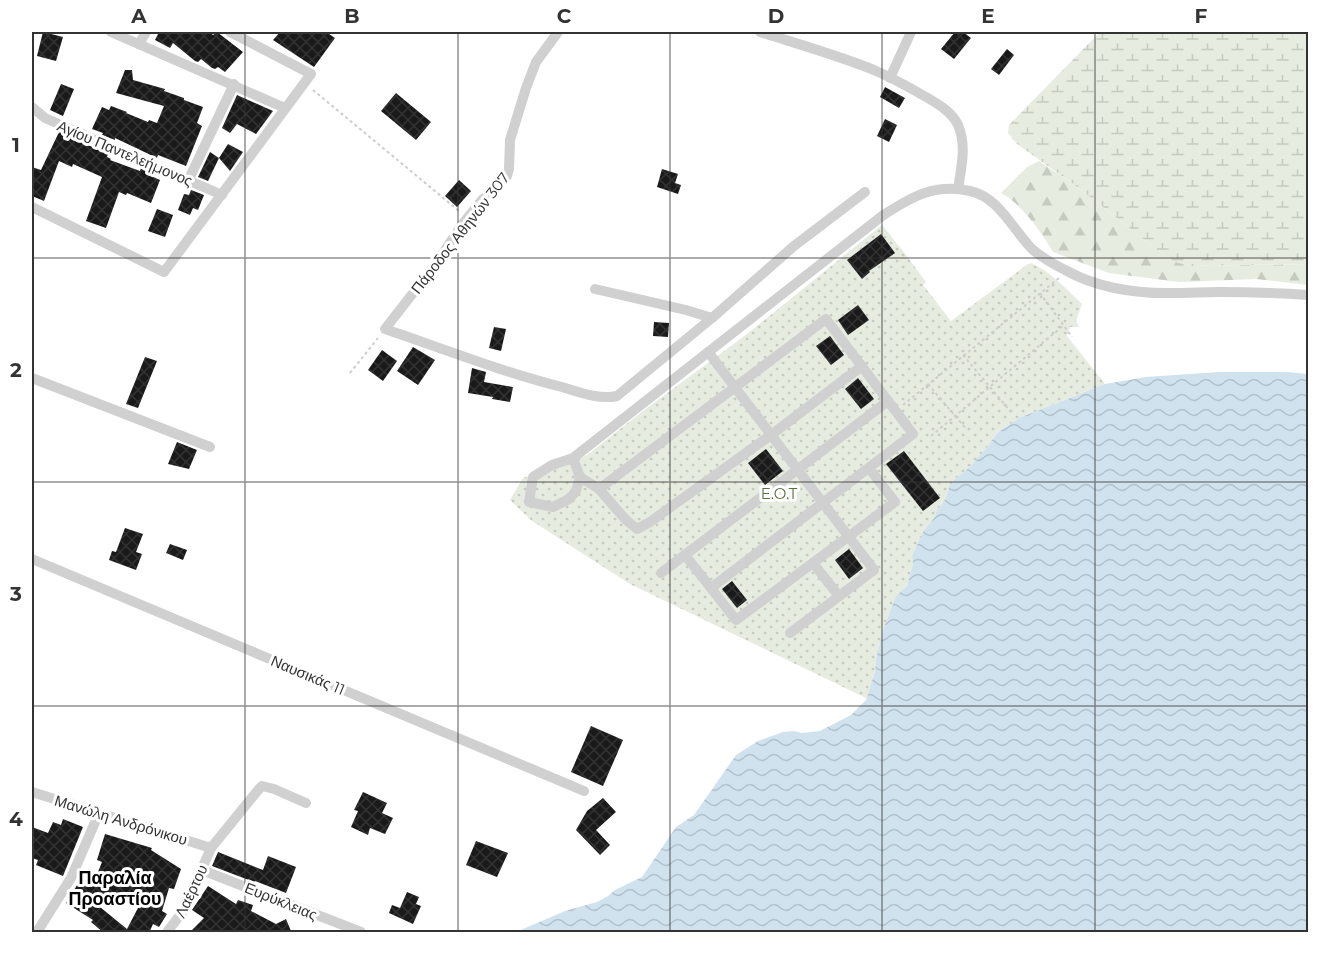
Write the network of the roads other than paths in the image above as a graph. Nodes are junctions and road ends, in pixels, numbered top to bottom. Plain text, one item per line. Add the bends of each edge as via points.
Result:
1 (111, 32) edge
2 (146, 32) edge
3 (230, 32) edge
4 (558, 32) edge
5 (760, 32) edge
6 (911, 32) edge
7 (139, 44) junction
8 (890, 78) junction
9 (234, 84) junction
10 (32, 107) edge
11 (285, 108) junction
12 (189, 179) junction
13 (958, 189) junction
14 (865, 192) dead end
15 (222, 195) junction
16 (32, 207) edge
17 (595, 289) dead end
18 (1308, 295) edge
19 (712, 318) junction
20 (708, 352) junction
21 (861, 366) junction
22 (32, 378) edge
23 (735, 387) junction
24 (888, 401) junction
25 (771, 435) junction
26 (210, 447) dead end
27 (573, 458) junction
28 (869, 468) junction
29 (797, 470) junction
30 (580, 477) junction
31 (599, 489) junction
32 (823, 503) junction
33 (848, 537) junction
34 (685, 555) junction
35 (32, 559) edge
36 (813, 563) junction
37 (661, 573) dead end
38 (711, 588) junction
39 (839, 597) junction
40 (790, 633) dead end
41 (584, 791) dead end
42 (32, 792) edge
43 (306, 803) dead end
44 (99, 813) junction
45 (211, 848) junction
46 (202, 870) junction
47 (37, 933) edge
48 (167, 933) edge
49 (361, 933) edge

1 - 7 street
2 - 7 street
3 - 11 street via 308,79
4 - 19 street, Πάροδος Αθηνών 307 via 536,62 526,88 510,136 508,174 483,199 385,329 511,373 611,397 623,392
5 - 8 street via 854,62
6 - 8 street
7 - 9 street
8 - 13 street via 936,103 957,123 963,147
9 - 11 street
9 - 12 street
10 - 12 street, Αγίου Παντελεήμονος via 45,118
11 - 15 street
12 - 15 street, Αγίου Παντελεήμονος
13 - 18 street via 987,199 1031,248 1087,280 1136,291
13 - 20 street via 936,189 896,207
14 - 19 street via 794,246
15 - 16 street via 164,272
17 - 19 street
20 - 23 street
20 - 27 street
21 - 23 street via 826,319
21 - 24 street
21 - 25 street
22 - 26 street
23 - 25 street
23 - 31 street
24 - 28 street via 914,434
24 - 29 street
25 - 29 street
25 - 31 street via 637,529
27 - 30 street
27 - 30 street via 533,477 529,502 553,507 569,499
28 - 32 street
28 - 33 street via 895,502
29 - 32 street
29 - 34 street
30 - 31 street
32 - 33 street
32 - 38 street
33 - 36 street
33 - 39 street via 874,570
34 - 37 street
34 - 38 street
35 - 41 street, Ναυσικάς 11
36 - 38 street via 736,620
36 - 39 street
39 - 40 street
42 - 44 street, Μανώλη Ανδρόνικου
43 - 45 street, Λαέρτου via 262,786
44 - 45 street, Μανώλη Ανδρόνικου
44 - 47 street via 75,870
45 - 46 street, Λαέρτου
46 - 48 street, Λαέρτου via 184,910
46 - 49 street, Ευρύκλειας

